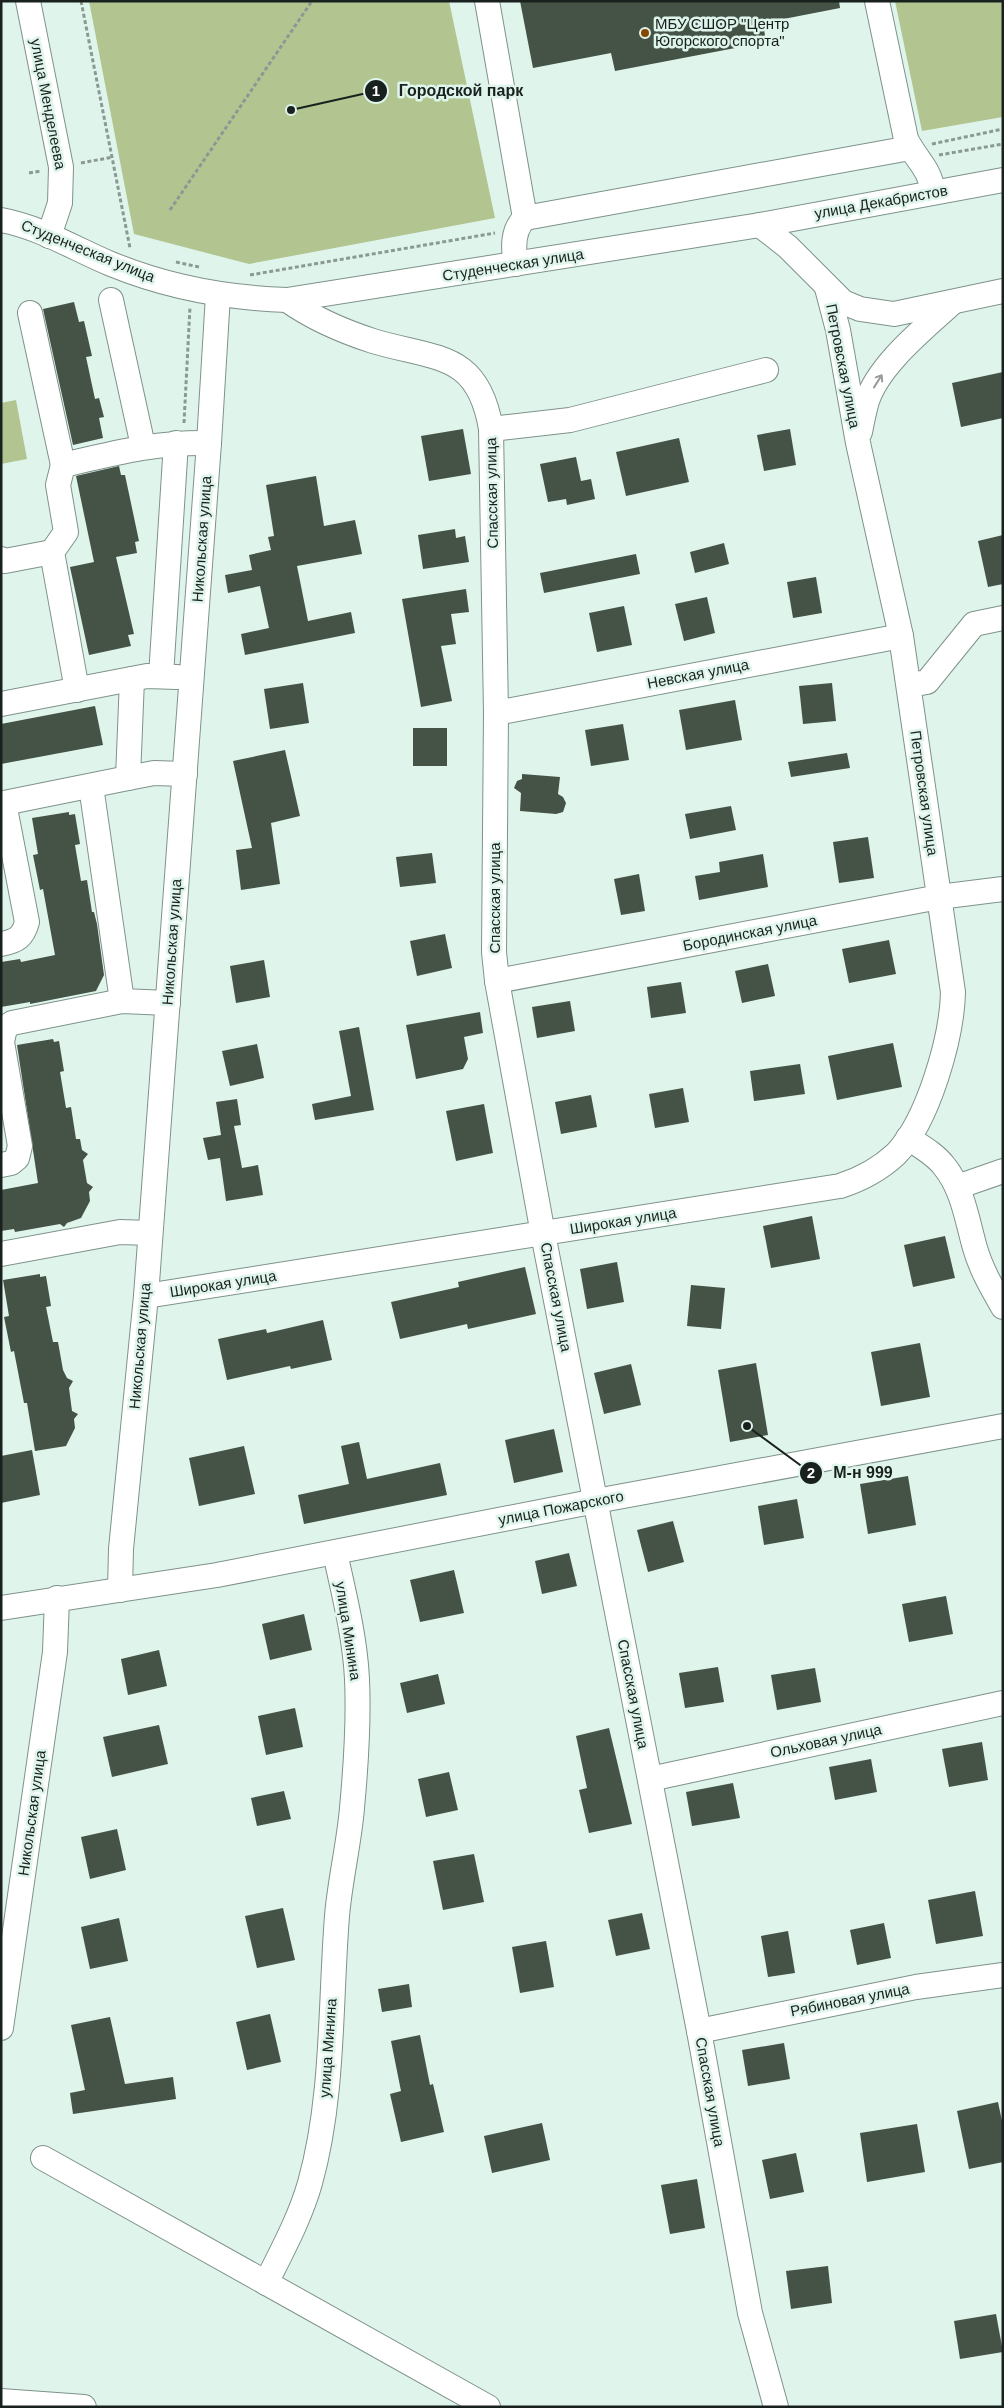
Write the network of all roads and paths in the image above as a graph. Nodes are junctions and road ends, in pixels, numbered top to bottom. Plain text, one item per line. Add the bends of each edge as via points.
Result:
1 (28, 1) edge
2 (81, 1) edge
3 (312, 1) edge
4 (487, 1) edge
5 (877, 1) edge
6 (1003, 129) edge
7 (1003, 144) edge
8 (914, 154) junction
9 (1003, 180) edge
10 (934, 192) junction
11 (170, 210) dead end
12 (1, 220) edge
13 (521, 224) junction
14 (760, 225) junction
15 (49, 236) junction
16 (138, 251) dead end
17 (174, 261) dead end
18 (516, 264) junction
19 (204, 268) dead end
20 (244, 275) dead end
21 (827, 288) junction
22 (1003, 291) edge
23 (218, 295) junction
24 (111, 300) dead end
25 (287, 300) junction
26 (955, 301) junction
27 (30, 313) dead end
28 (766, 370) dead end
29 (491, 430) junction
30 (176, 443) junction
31 (209, 443) junction
32 (858, 444) junction
33 (142, 446) junction
34 (63, 465) junction
35 (52, 552) junction
36 (1, 559) edge
37 (1003, 618) edge
38 (901, 636) junction
39 (160, 676) junction
40 (192, 678) junction
41 (132, 679) junction
42 (909, 685) junction
43 (77, 690) junction
44 (1, 704) edge
45 (496, 713) junction
46 (185, 774) junction
47 (128, 778) junction
48 (90, 786) junction
49 (3, 804) edge
50 (1003, 889) edge
51 (939, 897) junction
52 (1, 944) edge
53 (497, 981) junction
54 (122, 1001) junction
55 (168, 1003) junction
56 (908, 1138) junction
57 (1, 1165) edge
58 (1003, 1171) edge
59 (957, 1187) junction
60 (150, 1233) junction
61 (543, 1234) junction
62 (1, 1254) edge
63 (146, 1296) junction
64 (1003, 1307) edge
65 (1003, 1426) edge
66 (596, 1501) junction
67 (335, 1553) junction
68 (120, 1590) junction
69 (57, 1598) junction
70 (1, 1608) edge
71 (1003, 1703) edge
72 (650, 1779) junction
73 (1003, 1975) edge
74 (1, 2028) edge
75 (699, 2031) junction
76 (44, 2158) dead end
77 (266, 2283) junction
78 (1, 2401) edge
79 (84, 2407) edge
80 (488, 2407) edge
81 (776, 2407) edge

1 - 15 street, улица Менделеева via 61,167 60,203
2 - 16 path via 129,248
3 - 11 path
4 - 13 street
5 - 8 street via 906,139
6 - 8 path
7 - 8 path
8 - 10 street via 930,176
8 - 13 street
9 - 10 street, улица Декабристов
10 - 14 street, улица Декабристов
12 - 15 street, Студенческая улица
13 - 18 street via 514,250
13 - 20 path
14 - 18 street, Студенческая улица
14 - 21 street via 788,247
15 - 23 street, Студенческая улица via 134,272
17 - 19 path
18 - 25 street, Студенческая улица
21 - 26 street via 843,302 880,313 894,314
21 - 32 street, Петровская улица via 838,330
22 - 26 street
23 - 25 street, Студенческая улица
23 - 31 street, Никольская улица
24 - 33 street
25 - 29 street, Спасская улица via 313,318 343,331 442,359 461,369 478,386 487,405
32 -> 26 street, Петровская улица via 867,400 878,380 893,360
27 - 34 street
28 - 29 street via 570,420
29 - 45 street, Спасская улица
30 - 31 street
30 - 33 street
30 - 39 street
31 - 40 street, Никольская улица
32 - 38 street, Петровская улица
33 - 34 street
34 - 35 street via 58,485 66,532
35 - 36 street
35 - 43 street
37 - 42 street via 974,624 927,682
38 - 42 street, Петровская улица
38 - 45 street, Невская улица
39 - 40 street
39 - 41 street
40 - 46 street, Никольская улица
41 - 43 street
41 - 47 street
42 - 51 street, Петровская улица
43 - 44 street
45 - 53 street, Спасская улица via 494,952
46 - 47 street via 154,773
46 - 55 street, Никольская улица
47 - 48 street
48 - 49 street
48 - 54 street
49 - 52 street via 27,922 22,936
50 - 51 street, Бородинская улица
51 - 53 street, Бородинская улица
51 - 56 street, Петровская улица via 953,992 952,1013 943,1060
53 - 61 street, Спасская улица
54 - 55 street
54 - 57 street via 12,1023 5,1028 2,1042 20,1146 17,1158
55 - 60 street, Никольская улица
56 - 59 street via 931,1153
56 - 61 street, Широкая улица via 880,1168 862,1179 840,1186
58 - 59 street
59 - 64 street via 987,1279
60 - 62 street via 120,1232
60 - 63 street, Никольская улица
61 - 63 street, Широкая улица
61 - 66 street, Спасская улица
63 - 68 street, Никольская улица via 121,1549
65 - 66 street, улица Пожарского
66 - 67 street, улица Пожарского
66 - 72 street, Спасская улица
67 - 68 street, улица Пожарского
67 - 77 street, улица Минина via 352,1638 358,1720 352,1809 338,1905 328,2074 309,2184
68 - 69 street, улица Пожарского
69 - 70 street, улица Пожарского
69 - 74 street, Никольская улица via 55,1652
71 - 72 street, Ольховая улица
72 - 75 street, Спасская улица
73 - 75 street, Рябиновая улица via 916,1987
75 - 81 street, Спасская улица via 750,2314
76 - 77 street
77 - 80 street
78 - 79 street

